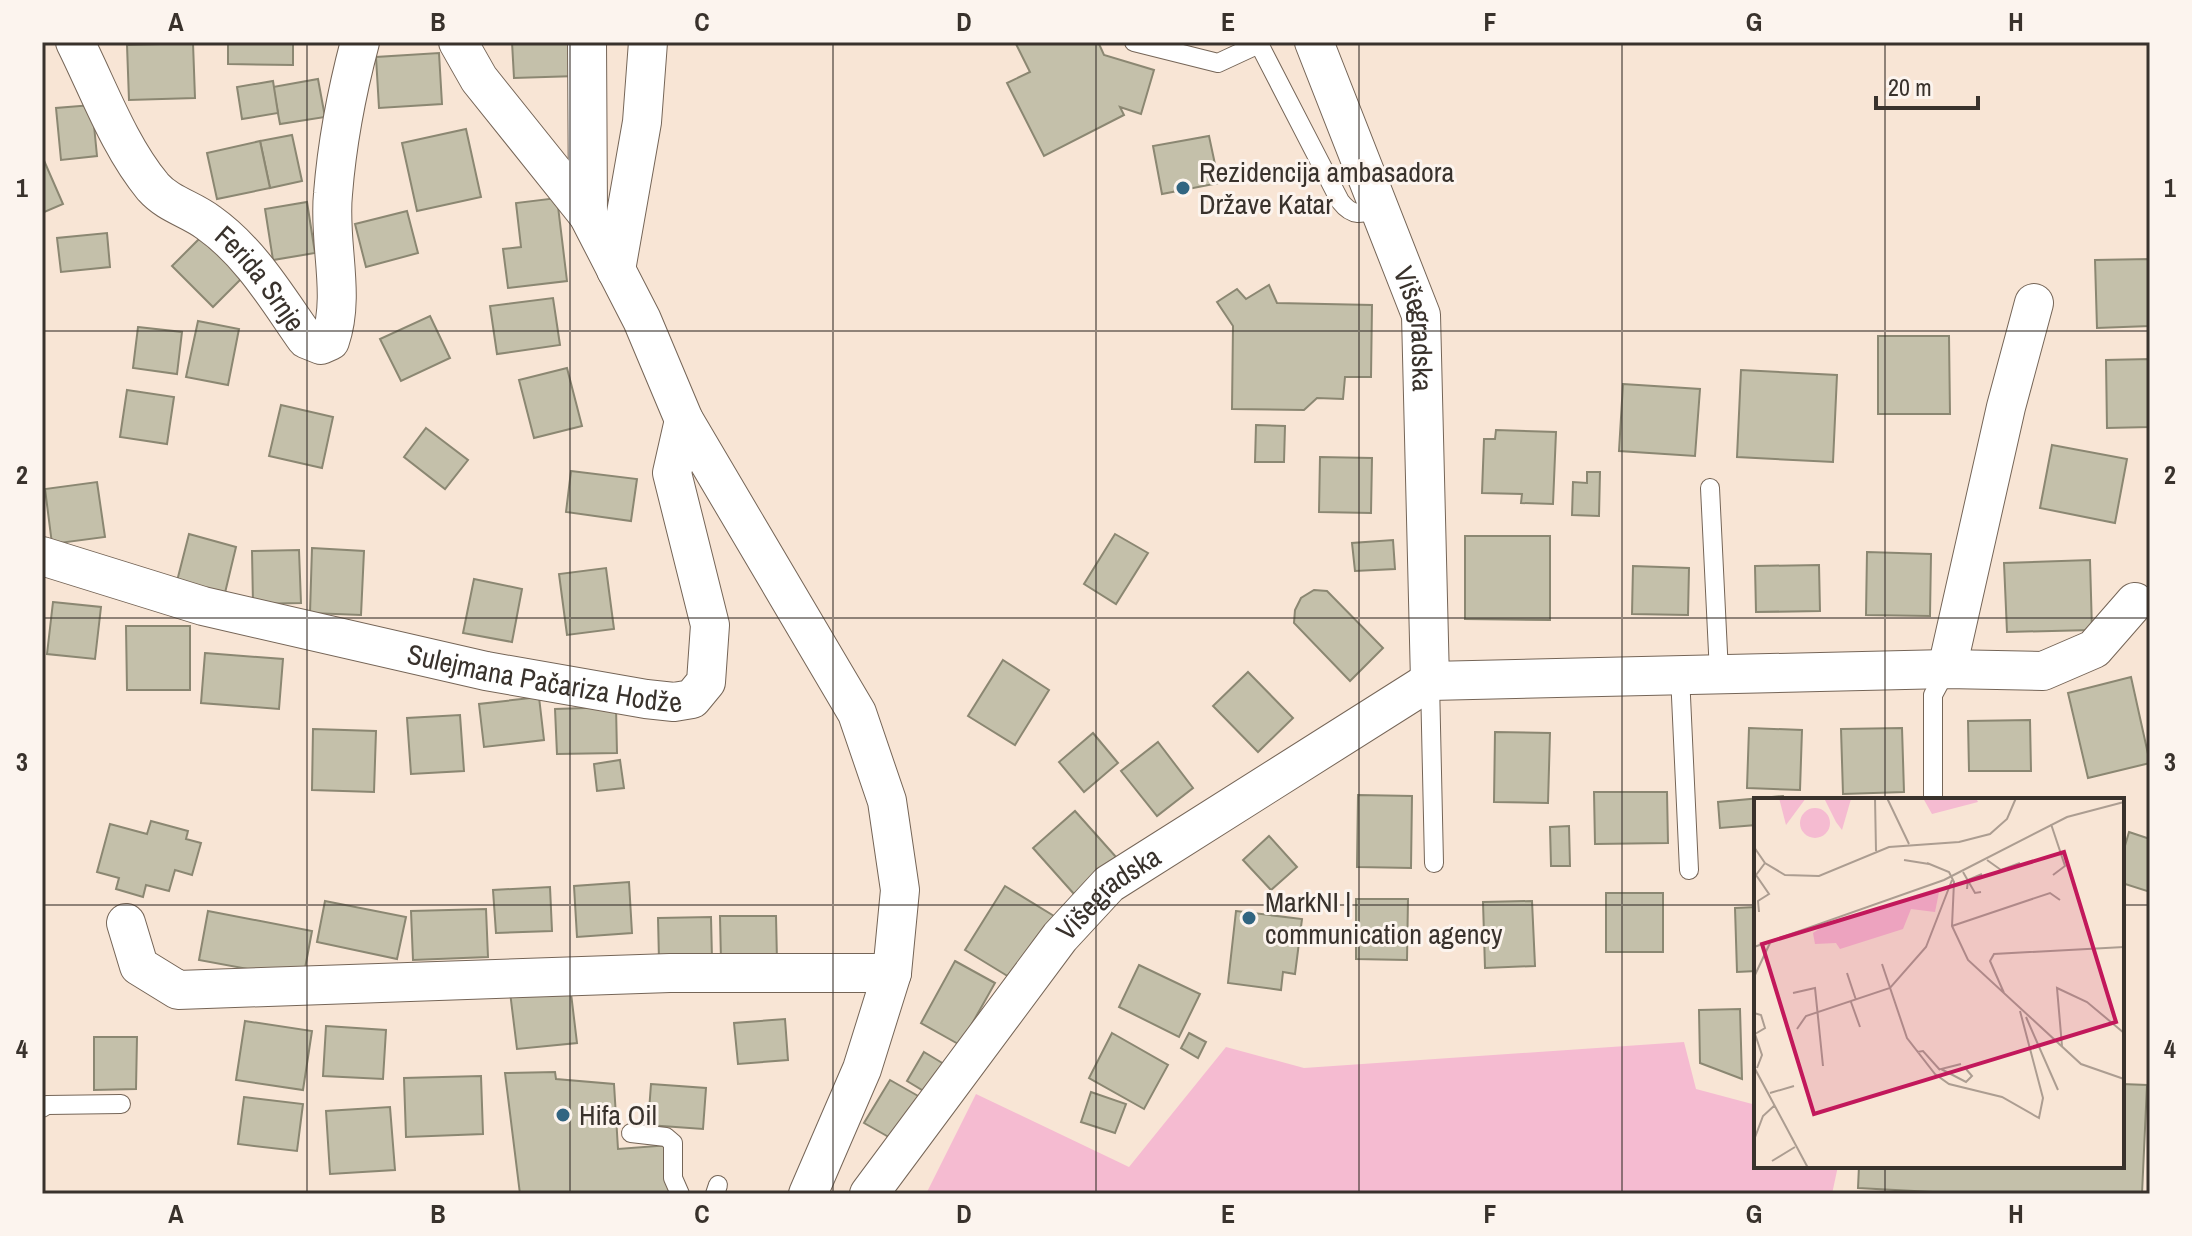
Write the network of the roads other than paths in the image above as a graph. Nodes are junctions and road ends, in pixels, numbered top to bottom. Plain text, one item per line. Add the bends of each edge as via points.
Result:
1 (75, 42) edge
2 (360, 42) edge
3 (458, 42) edge
4 (587, 42) edge
5 (648, 42) edge
6 (1134, 42) edge
7 (1314, 42) edge
8 (1259, 43) edge
9 (1381, 207) junction
10 (588, 215) junction
11 (616, 270) junction
12 (2034, 303) dead end
13 (684, 420) junction
14 (1710, 488) dead end
15 (42, 556) edge
16 (2135, 602) dead end
17 (1947, 669) junction
18 (1719, 673) junction
19 (1680, 675) junction
20 (1430, 681) junction
21 (1933, 798) edge
22 (1434, 863) dead end
23 (1689, 870) dead end
24 (126, 923) dead end
25 (892, 973) junction
26 (121, 1104) dead end
27 (42, 1108) edge
28 (631, 1133) dead end
29 (676, 1186) edge
30 (808, 1194) edge
31 (869, 1194) edge

1 - 2 street, Ferida Srnje via 137,166 156,190 208,221 249,258 306,339 321,345 333,333 332,196
3 - 10 street via 479,79
4 - 10 street
5 - 11 street via 642,122
6 - 8 lane via 1218,63
7 - 9 street, Višegradska
8 - 9 lane via 1349,213
9 - 20 street, Višegradska via 1421,315
10 - 11 street
11 - 13 street
12 - 17 street
13 - 15 street, Sulejmana Pačariza Hodže via 672,473 710,625 706,682 692,699 646,699 486,671 203,606
13 - 25 street via 857,713 887,801 900,890
14 - 18 lane
16 - 17 street via 2094,649 2043,671
17 - 18 street
17 - 21 lane via 1933,695
18 - 19 street
19 - 20 street
19 - 23 lane
20 - 22 lane, Višegradska
20 - 31 street, Višegradska via 1109,884 1060,937
24 - 25 street via 139,966 178,990 670,973
25 - 30 street via 862,1069
26 - 27 lane
28 - 29 lane via 666,1137 673,1143

